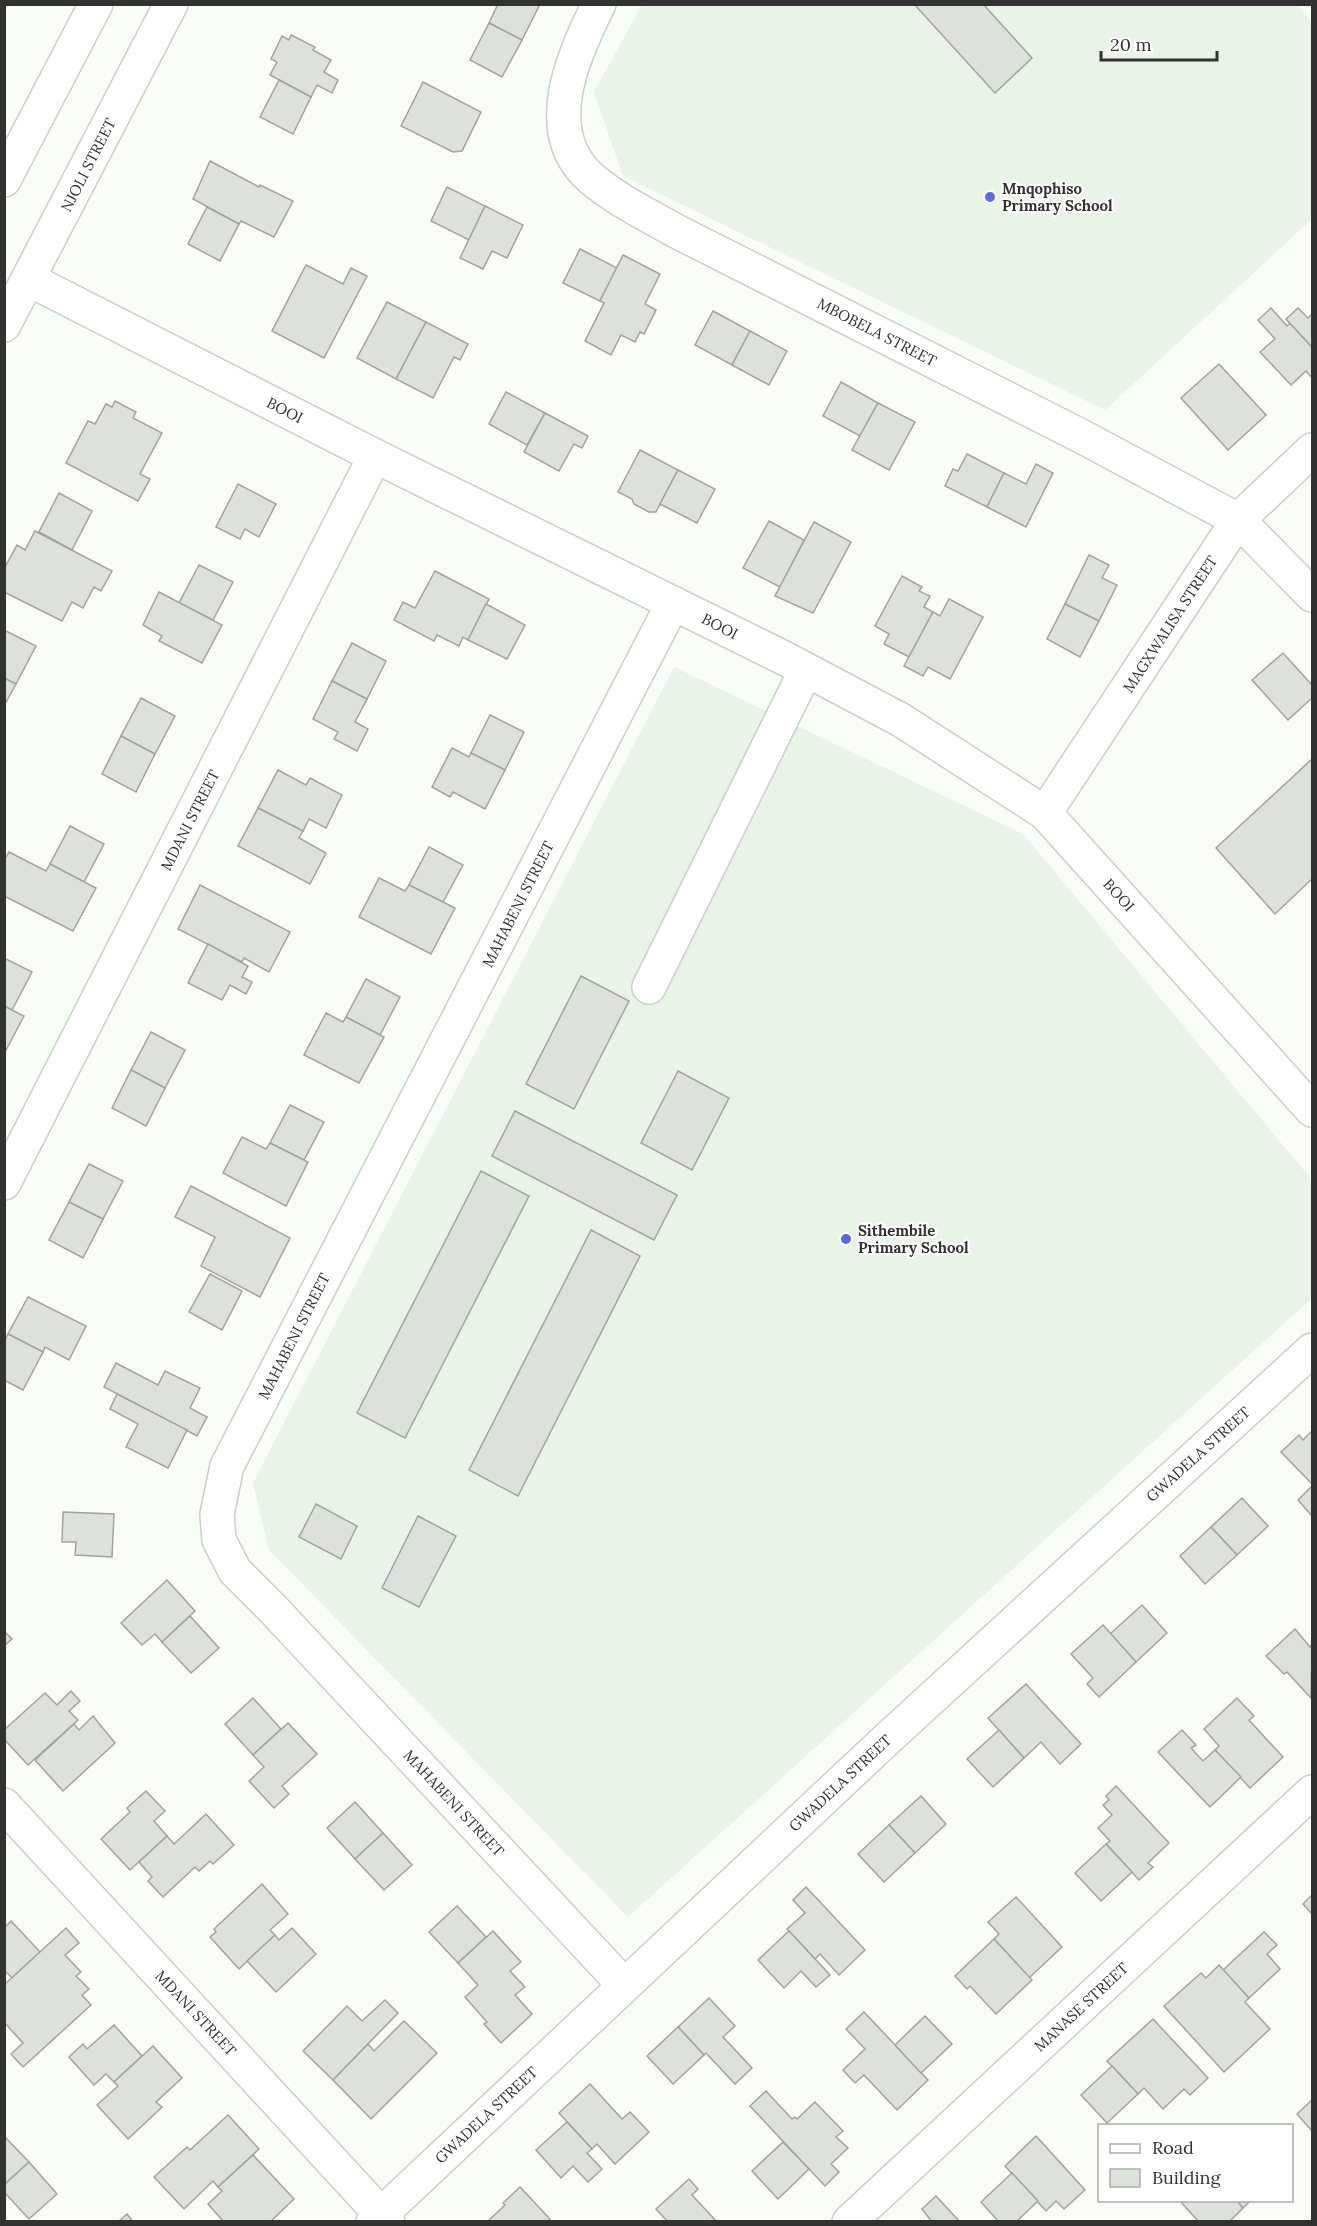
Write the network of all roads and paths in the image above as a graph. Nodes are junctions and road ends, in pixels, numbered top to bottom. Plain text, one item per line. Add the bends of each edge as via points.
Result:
1 (96, 4) edge
2 (171, 4) edge
3 (599, 4) edge
4 (4, 180) edge
5 (28, 279) junction
6 (4, 325) edge
7 (1312, 450) edge
8 (375, 456) junction
9 (1238, 520) junction
10 (1312, 595) edge
11 (673, 603) junction
12 (806, 670) junction
13 (1045, 813) junction
14 (649, 987) dead end
15 (1312, 1110) edge
16 (4, 1183) edge
17 (1312, 1350) edge
18 (1312, 1792) edge
19 (4, 1805) edge
20 (624, 1985) junction
21 (381, 2219) edge
22 (849, 2222) edge

1 - 4 street
2 - 5 street, NJOLI STREET
3 - 9 street, MBOBELA STREET via 569,72 564,100 565,127 573,156 590,178 675,230
5 - 6 street, NJOLI STREET
5 - 8 street, BOOI
7 - 9 street, MAGXWALISA STREET
8 - 11 street, BOOI
8 - 16 street, MDANI STREET
9 - 10 street, MBOBELA STREET
9 - 13 street, MAGXWALISA STREET
11 - 12 street, BOOI
11 - 20 street, MAHABENI STREET via 227,1466 217,1514 219,1540 235,1571
12 - 13 street, BOOI via 901,720
12 - 14 street
13 - 15 street, BOOI
17 - 20 street, GWADELA STREET
18 - 22 street, MANASE STREET
19 - 21 street, MDANI STREET
20 - 21 street, GWADELA STREET

